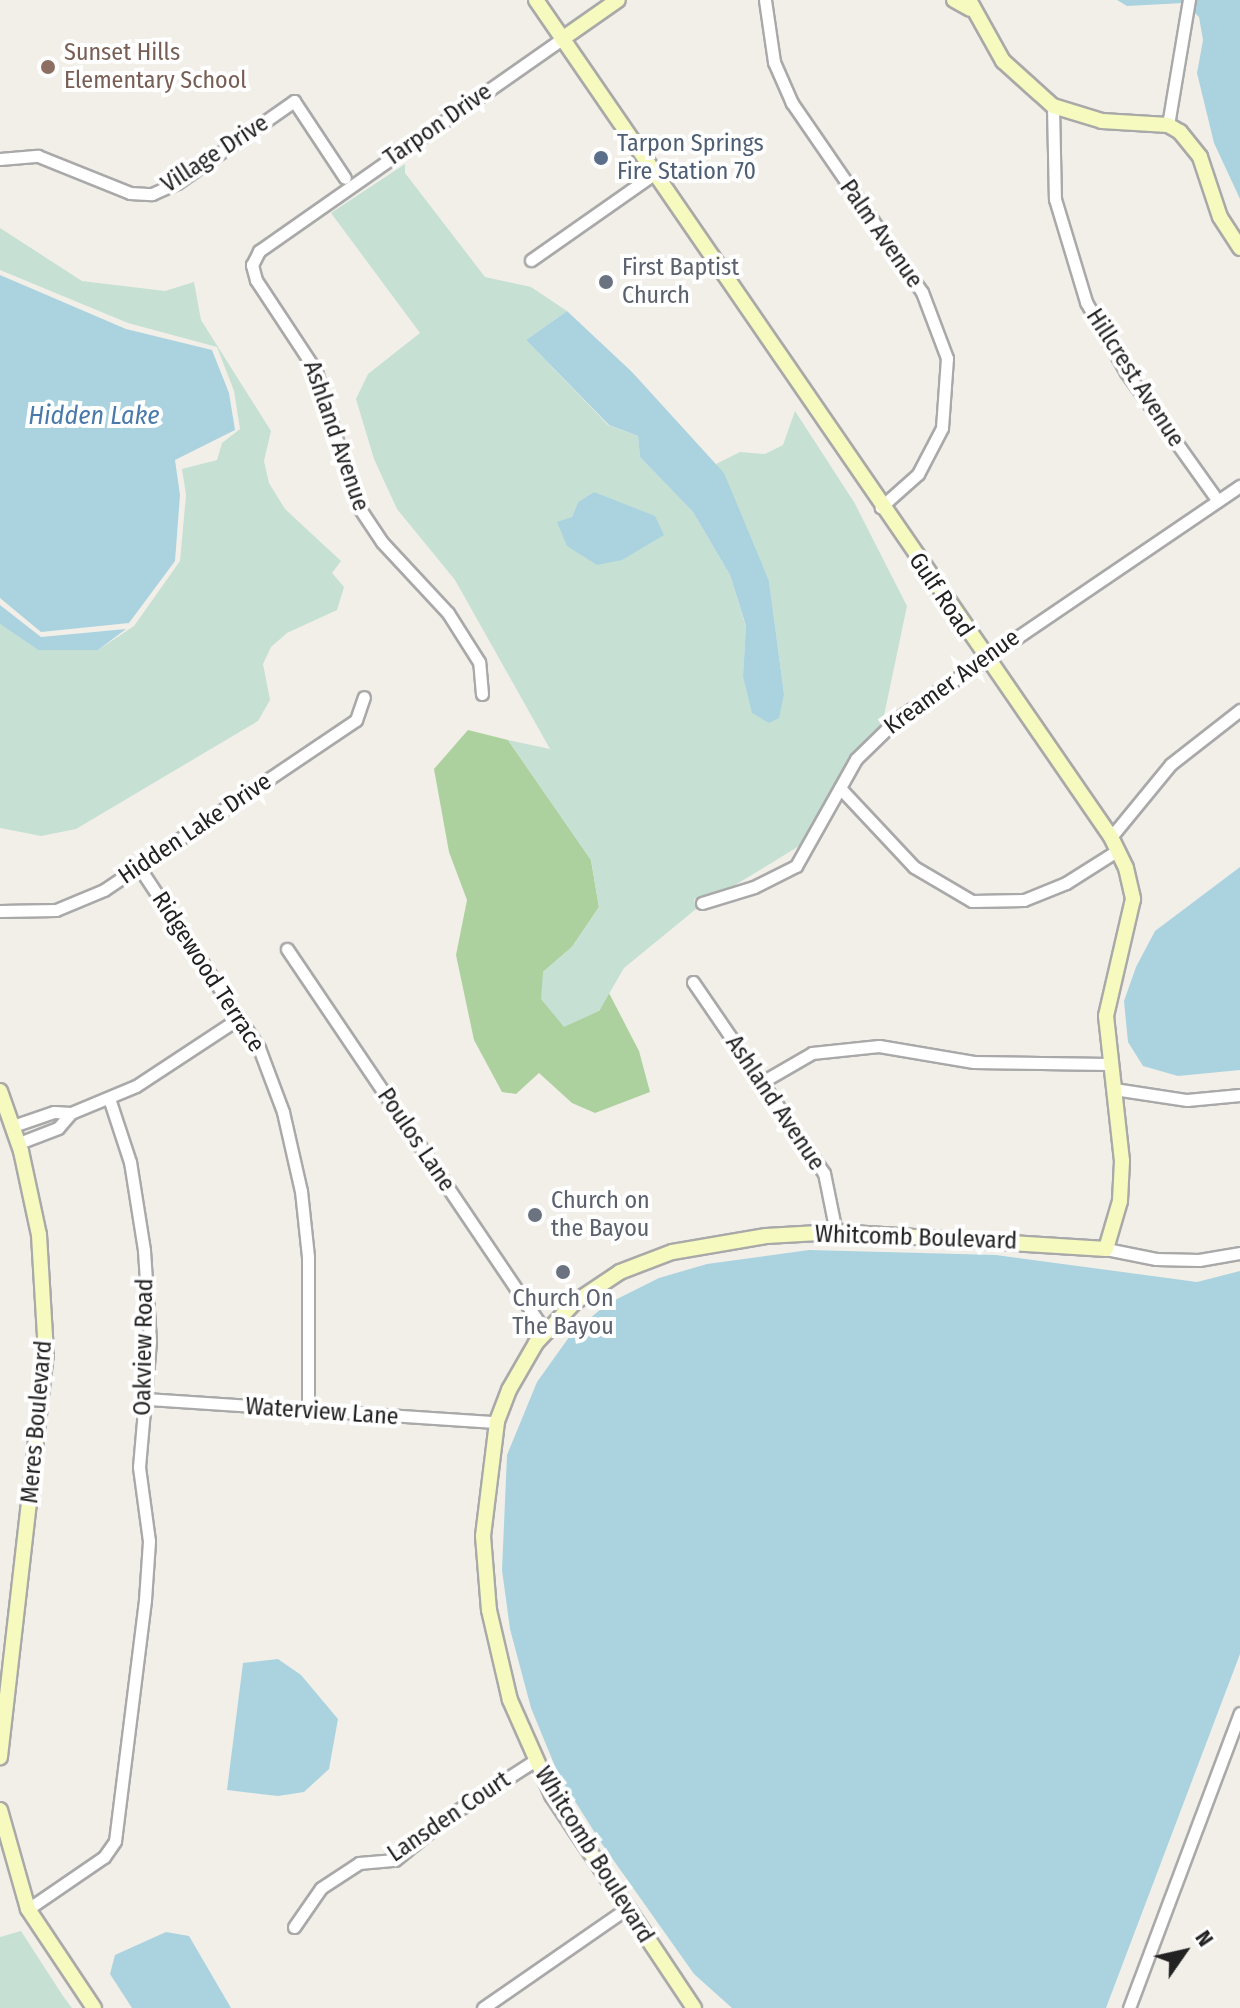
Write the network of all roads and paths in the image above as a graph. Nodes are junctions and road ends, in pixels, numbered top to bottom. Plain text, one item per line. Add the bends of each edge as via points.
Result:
1 (536, 0) edge
2 (618, 0) edge
3 (765, 0) edge
4 (954, 0) edge
5 (1189, 0) edge
6 (969, 4) edge
7 (562, 39) junction
8 (1053, 106) junction
9 (1168, 125) junction
10 (0, 159) edge
11 (654, 174) junction
12 (345, 178) dead end
13 (1240, 248) edge
14 (259, 251) joint
15 (531, 260) dead end
16 (1240, 486) edge
17 (1218, 501) junction
18 (881, 507) junction
19 (984, 657) junction
20 (482, 694) dead end
21 (364, 697) dead end
22 (1240, 710) edge
23 (840, 788) junction
24 (1114, 843) junction
25 (139, 867) junction
26 (702, 903) dead end
27 (0, 911) edge
28 (287, 949) dead end
29 (693, 982) dead end
30 (239, 1018) junction
31 (1108, 1064) junction
32 (762, 1082) junction
33 (1114, 1089) junction
34 (0, 1091) edge
35 (1240, 1095) edge
36 (109, 1098) junction
37 (71, 1113) junction
38 (13, 1126) junction
39 (19, 1143) junction
40 (836, 1232) junction
41 (1106, 1249) junction
42 (1240, 1253) edge
43 (545, 1332) junction
44 (147, 1399) junction
45 (308, 1411) junction
46 (497, 1422) junction
47 (3, 1690) edge
48 (1240, 1713) edge
49 (0, 1757) edge
50 (534, 1761) junction
51 (0, 1810) edge
52 (28, 1909) junction
53 (626, 1909) junction
54 (294, 1927) dead end
55 (94, 2008) edge
56 (483, 2008) edge
57 (694, 2008) edge
58 (1129, 2008) edge

1 - 7 street, Gulf Road
2 - 7 street, Tarpon Drive
3 - 18 street, Palm Avenue via 774,62 792,103 922,292 947,358 942,428 918,474
4 - 6 street
5 - 9 street
6 - 8 street via 1003,61
7 - 11 street, Gulf Road
7 - 14 street, Tarpon Drive
8 - 9 street via 1102,121
8 - 17 street, Hillcrest Avenue via 1055,199 1086,302 1126,372
9 - 13 street via 1192,143 1220,217
10 - 12 street, Village Drive via 38,156 130,193 152,194 177,183 294,101
11 - 15 street
11 - 18 street, Gulf Road
14 - 20 street, Ashland Avenue via 252,265 256,280 316,371 356,503 382,542 448,613 479,662
16 - 17 street, Kreamer Avenue
17 - 19 street, Kreamer Avenue
18 - 19 street, Gulf Road
19 - 23 street, Kreamer Avenue via 879,735 856,759
19 - 24 street, Gulf Road
21 - 25 street, Hidden Lake Drive via 356,720
22 - 24 street via 1171,764
23 - 24 street via 914,867 972,901 1024,900 1066,883
23 - 26 street, Kreamer Avenue via 796,866 754,887
24 - 31 street, Gulf Road via 1133,899 1108,999
25 - 27 street, Hidden Lake Drive via 67,907
25 - 30 street, Ridgewood Terrace
28 - 43 street, Poulos Lane
29 - 32 street, Ashland Avenue
30 - 36 street
30 - 45 street, Ridgewood Terrace via 266,1062 301,1191 310,1328
31 - 32 street via 974,1062 879,1046 812,1053
31 - 33 street, Gulf Road
32 - 40 street, Ashland Avenue via 826,1177
33 - 35 street via 1187,1100
33 - 41 street, Gulf Road via 1123,1182
34 - 38 street, Meres Boulevard
36 - 37 street
36 - 44 street, Oakview Road via 130,1162 143,1240 150,1341
37 - 38 street via 54,1112
37 - 39 street via 58,1128
38 - 39 street, Meres Boulevard
39 - 47 street, Meres Boulevard via 39,1235 46,1353
40 - 41 street, Whitcomb Boulevard
40 - 43 street, Whitcomb Boulevard via 726,1242 641,1262 593,1289
41 - 42 street, Whitcomb Boulevard via 1141,1258 1184,1260
43 - 46 street, Whitcomb Boulevard via 520,1368
44 - 45 street, Waterview Lane
44 - 52 street, Oakview Road via 139,1467 149,1541 145,1600 112,1847
45 - 46 street, Waterview Lane
46 - 50 street, Whitcomb Boulevard via 484,1517 486,1584 503,1676
47 - 49 street, Meres Boulevard
48 - 58 street
50 - 53 street, Whitcomb Boulevard
50 - 54 street, Lansden Court via 449,1816 395,1860 359,1863 321,1888
51 - 52 street via 15,1879
52 - 55 street
53 - 56 street
53 - 57 street, Whitcomb Boulevard

